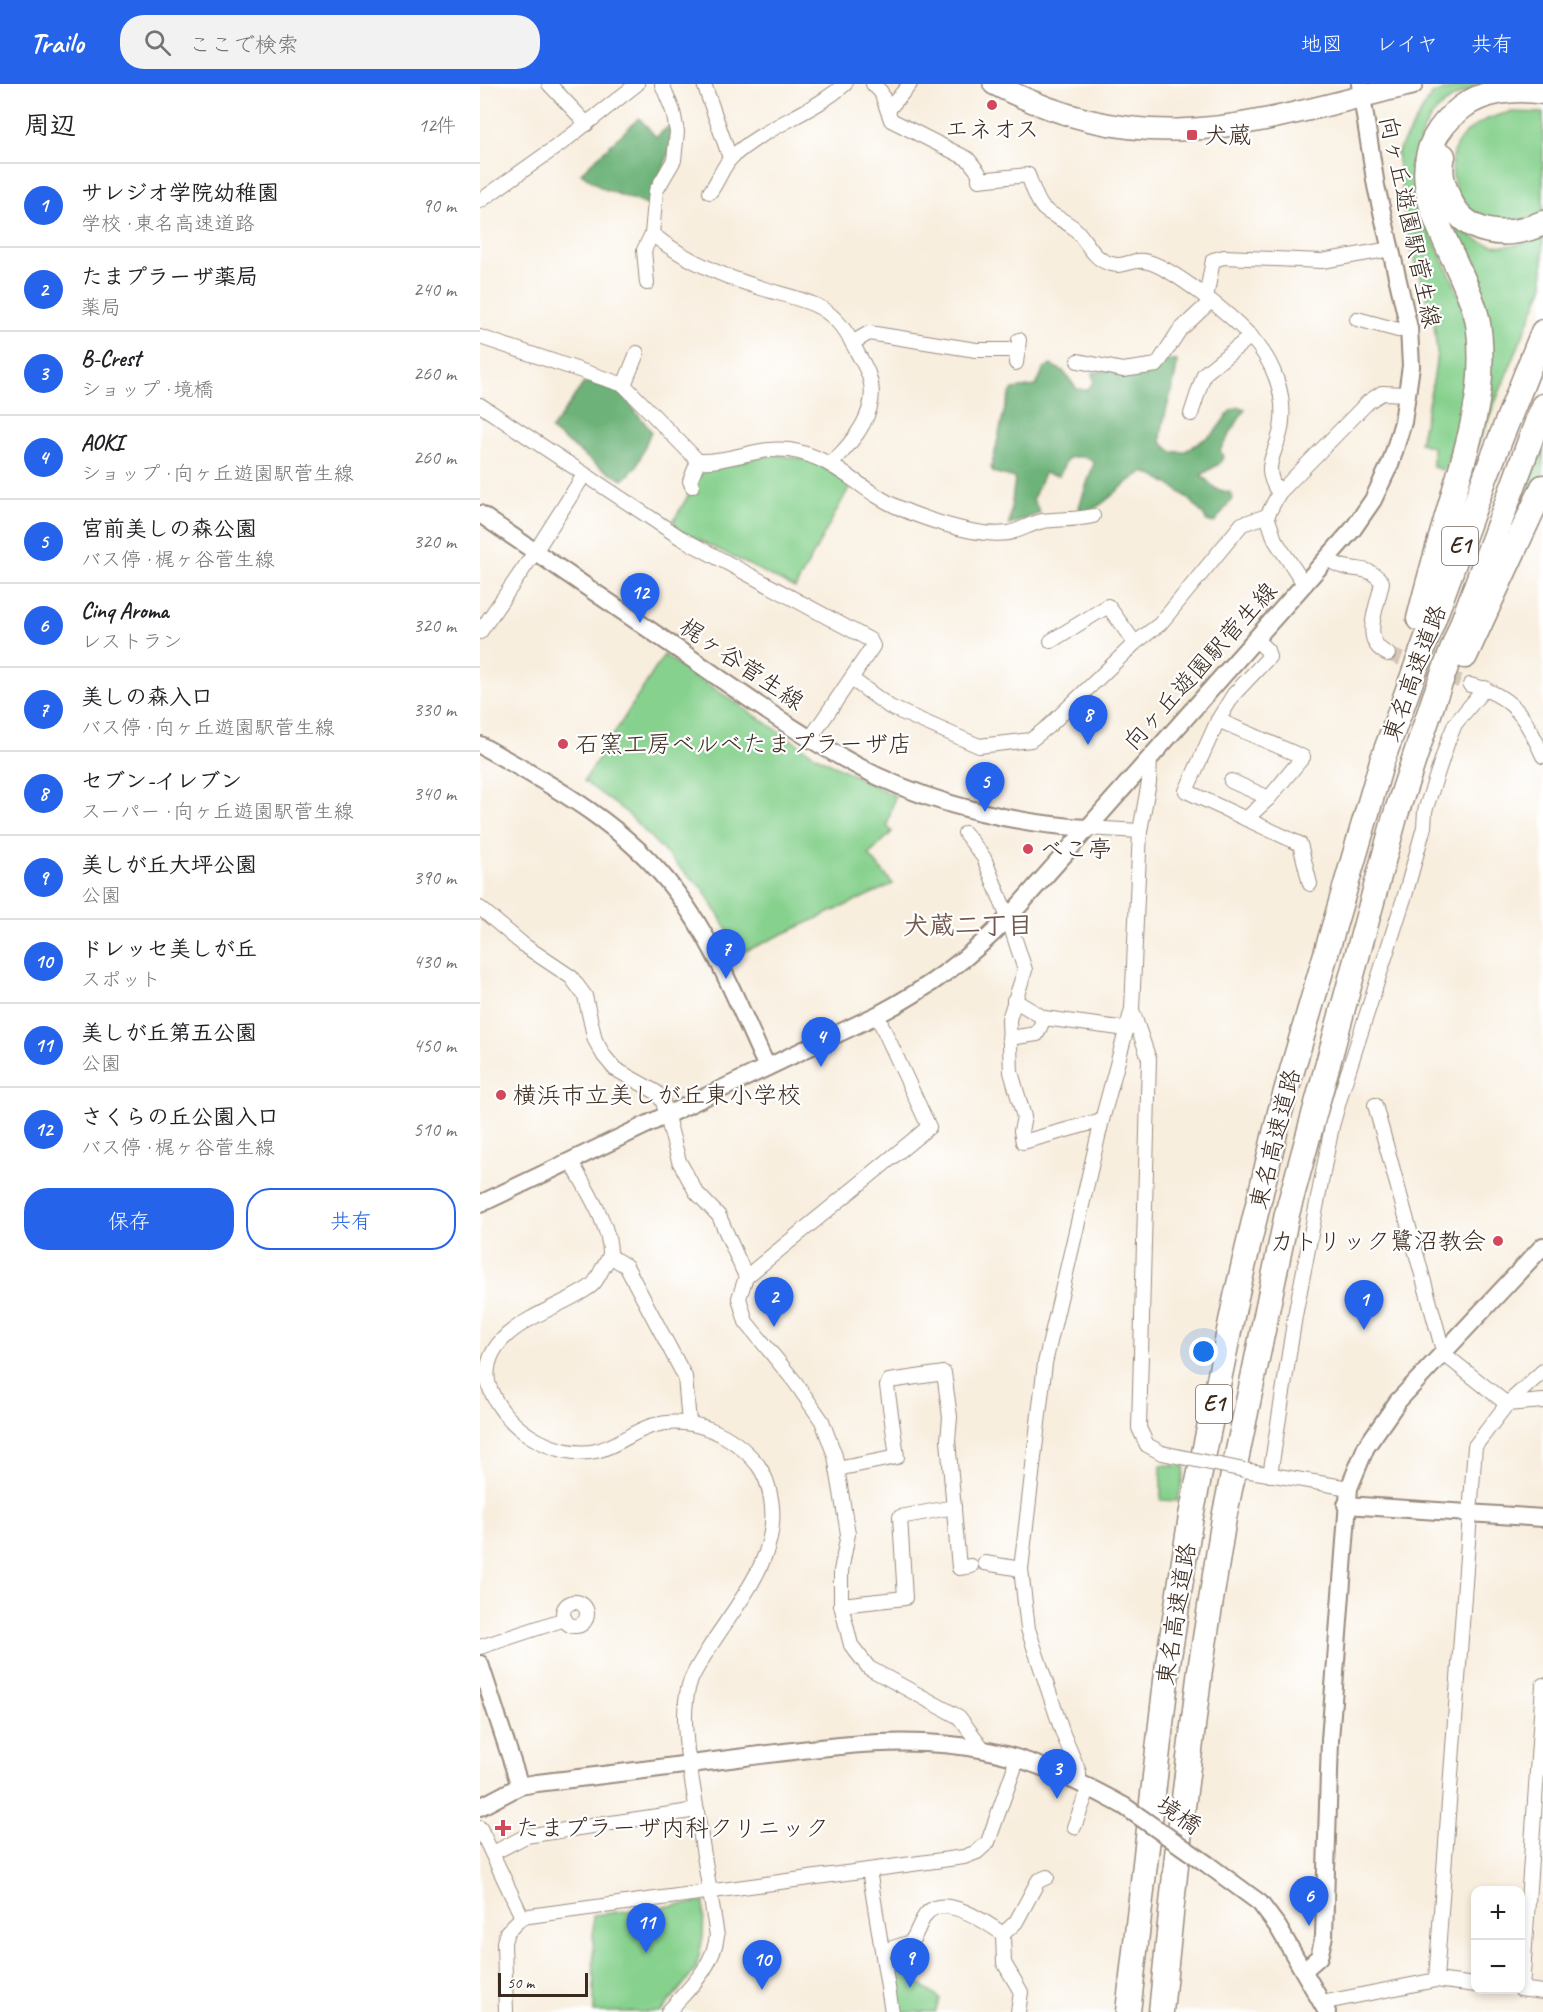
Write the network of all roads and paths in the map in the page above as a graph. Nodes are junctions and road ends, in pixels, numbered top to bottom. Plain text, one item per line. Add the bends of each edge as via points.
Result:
1 (549, 84) edge
2 (637, 84) edge
3 (662, 84) edge
4 (704, 84) edge
5 (844, 84) edge
6 (873, 84) edge
7 (910, 84) edge
8 (994, 84) edge
9 (1024, 84) edge
10 (1412, 84) edge
11 (1359, 88) edge
12 (1543, 92) edge
13 (1543, 106) edge
14 (888, 110) junction
15 (587, 124) junction
16 (730, 158) junction
17 (710, 192) dead end
18 (480, 201) edge
19 (1543, 223) edge
20 (652, 234) junction
21 (1391, 249) junction
22 (647, 283) dead end
23 (1208, 300) junction
24 (1357, 319) dead end
25 (1409, 328) junction
26 (1543, 332) edge
27 (1251, 336) junction
28 (480, 337) edge
29 (852, 343) junction
30 (1018, 351) dead end
31 (637, 353) dead end
32 (1078, 361) dead end
33 (624, 385) junction
34 (1408, 394) junction
35 (480, 405) edge
36 (1543, 406) edge
37 (1191, 414) dead end
38 (698, 461) junction
39 (831, 464) junction
40 (584, 475) junction
41 (692, 486) dead end
42 (1543, 487) edge
43 (1279, 493) junction
44 (480, 514) edge
45 (1093, 516) dead end
46 (1267, 516) junction
47 (536, 552) junction
48 (1328, 559) junction
49 (1305, 585) junction
50 (480, 632) edge
51 (1256, 640) junction
52 (1051, 641) dead end
53 (1135, 643) junction
54 (1388, 654) tunnel mouth
55 (853, 680) junction
56 (1470, 685) tunnel mouth
57 (1485, 688) junction
58 (1218, 720) junction
59 (810, 739) junction
60 (480, 745) edge
61 (1415, 754) junction
62 (1543, 756) edge
63 (1150, 757) junction
64 (1382, 761) junction
65 (1231, 781) dead end
66 (1269, 798) junction
67 (1246, 819) junction
68 (1087, 828) junction
69 (1140, 831) junction
70 (965, 833) dead end
71 (1310, 884) dead end
72 (480, 908) edge
73 (1008, 918) junction
74 (1014, 1000) junction
75 (1132, 1009) junction
76 (877, 1015) junction
77 (1044, 1018) junction
78 (1127, 1029) junction
79 (1009, 1038) junction
80 (767, 1067) junction
81 (1375, 1105) dead end
82 (667, 1116) junction
83 (1102, 1120) junction
84 (571, 1161) junction
85 (480, 1204) edge
86 (1543, 1246) edge
87 (610, 1256) junction
88 (746, 1277) junction
89 (1444, 1354) junction
90 (1543, 1371) edge
91 (1543, 1401) edge
92 (1507, 1404) junction
93 (689, 1423) junction
94 (837, 1469) junction
95 (1267, 1474) junction
96 (1348, 1496) junction
97 (954, 1507) junction
98 (1470, 1512) junction
99 (1543, 1518) edge
100 (985, 1563) dead end
101 (971, 1566) dead end
102 (1021, 1569) junction
103 (841, 1605) junction
104 (565, 1619) dead end
105 (480, 1647) edge
106 (480, 1664) edge
107 (1543, 1685) edge
108 (1541, 1737) edge
109 (984, 1750) junction
110 (1015, 1758) junction
111 (689, 1765) junction
112 (1084, 1785) junction
113 (520, 1786) junction
114 (480, 1807) edge
115 (697, 1810) junction
116 (1074, 1827) dead end
117 (480, 1828) edge
118 (494, 1853) junction
119 (868, 1870) junction
120 (1047, 1877) dead end
121 (709, 1890) junction
122 (522, 1917) junction
123 (1003, 1934) junction
124 (1525, 1940) edge
125 (883, 1951) junction
126 (1304, 1970) junction
127 (1436, 1980) junction
128 (1471, 1984) edge
129 (1525, 1990) edge
130 (1543, 1992) edge
131 (1324, 2007) edge
132 (506, 2012) edge
133 (668, 2012) edge
134 (892, 2012) edge
135 (1018, 2012) edge
136 (1128, 2012) edge
137 (1161, 2012) edge

1 - 15 street
2 - 15 street
3 - 20 street via 677,132 674,160 656,191
4 - 16 street
5 - 16 street via 825,101 774,127
6 - 14 street
7 - 14 street
8 - 11 main road via 1080,120 1150,131 1200,131 1256,122
9 - 11 main road via 1091,110 1148,120 1230,112
10 - 11 main road
11 - 21 street, 向ヶ丘遊園駅菅生線
12 - 64 highway via 1512,89 1468,102 1437,130 1429,150 1427,192 1437,227 1476,317 1481,344 1480,379 1473,424
13 - 19 highway via 1492,108 1472,117 1457,129 1441,162 1442,182 1462,219 1492,233 1510,234
14 - 23 street via 891,120 968,159 979,173 979,180 1028,175 1042,207 1076,230 1092,252 1107,263 1124,267 1145,261 1172,273
15 - 18 street
16 - 17 street
20 - 22 street via 644,250
20 - 29 street via 687,259 712,270 815,305 833,317
21 - 23 street via 1322,261 1224,257 1213,260
21 - 25 street, 向ヶ丘遊園駅菅生線
23 - 27 street
23 - 32 street via 1179,331 1157,365 1123,370
24 - 25 street via 1398,330
25 - 34 street, 向ヶ丘遊園駅菅生線 via 1412,366
26 - 64 highway, 東名高速道路 / E1 via 1486,475
27 - 37 street via 1204,375
27 - 43 street via 1266,355 1281,397 1281,428 1269,467 1271,482
28 - 33 street
29 - 30 street via 869,333 976,350
29 - 39 street via 870,377 872,397 866,420
31 - 33 street
33 - 38 street
34 - 43 street via 1382,393 1368,402
34 - 48 street, 向ヶ丘遊園駅菅生線 via 1386,474 1364,515
35 - 40 street
36 - 61 highway, 東名高速道路 / E1
38 - 39 street via 715,462 768,449 788,450
38 - 41 street via 690,481
39 - 45 street via 879,498 965,530 1008,533 1041,521 1073,521
40 - 47 street
40 - 55 street via 681,538 870,640 873,646
42 - 61 highway via 1453,683
43 - 46 street
44 - 47 street, 梶ヶ谷菅生線
46 - 49 street via 1275,540
46 - 53 street via 1242,524 1160,624
47 - 50 street
47 - 59 street, 梶ヶ谷菅生線
48 - 49 street, 向ヶ丘遊園駅菅生線
48 - 54 street via 1341,568 1367,570 1382,582 1372,641
49 - 51 street, 向ヶ丘遊園駅菅生線
51 - 58 street via 1269,657 1234,694
51 - 63 street, 向ヶ丘遊園駅菅生線
52 - 53 street via 1108,606
53 - 55 street via 1044,730 1031,740 1002,746 979,746 890,707
55 - 59 street
56 - 57 street
57 - 62 street via 1520,711
57 - 95 street via 1455,724 1448,741 1425,811 1406,892 1339,1100
58 - 66 street via 1303,757
58 - 67 street via 1186,791
59 - 68 street, 梶ヶ谷菅生線 via 877,776 930,797 1029,821
60 - 80 street via 600,818 653,865 696,921
61 - 137 highway, 東名高速道路 / E1 via 1287,1214 1224,1518 1198,1681
63 - 68 street, 向ヶ丘遊園駅菅生線
63 - 69 street
64 - 136 highway, 東名高速道路 / E1 via 1280,1112 1236,1297 1191,1516 1166,1675
65 - 66 street
66 - 67 street
67 - 71 street via 1300,844
68 - 69 street, 梶ヶ谷菅生線
68 - 73 street, 向ヶ丘遊園駅菅生線
69 - 75 street
70 - 73 street via 984,858
72 - 82 street via 525,946 571,977 585,996 595,1040 603,1056 615,1069 656,1092
73 - 74 street via 1025,970
73 - 76 street, 向ヶ丘遊園駅菅生線 via 982,946 946,974
74 - 77 street
74 - 79 street
75 - 78 street
75 - 95 street, bridge via 1149,1059 1139,1428 1148,1445 1162,1454
76 - 80 street, 向ヶ丘遊園駅菅生線
76 - 88 street via 929,1127
77 - 78 street
77 - 79 street via 1037,1034
78 - 83 street
79 - 83 street via 1011,1072 1024,1117 1023,1142
80 - 82 street, 向ヶ丘遊園駅菅生線
81 - 89 street
82 - 84 street, 向ヶ丘遊園駅菅生線
82 - 88 street via 679,1161 696,1192 719,1216
83 - 102 street via 1045,1363
84 - 85 street, 向ヶ丘遊園駅菅生線
84 - 87 street via 606,1231
86 - 89 street
87 - 93 street via 626,1266 685,1377
87 - 93 street via 592,1285 514,1326 497,1340 488,1362 487,1380 496,1404 536,1439 562,1451 596,1451 652,1426
88 - 94 street via 739,1298 746,1322 822,1421
89 - 92 street
89 - 96 street via 1378,1427 1366,1447
90 - 92 street
91 - 92 street
92 - 98 street via 1475,1446
93 - 111 street via 717,1431 743,1449 768,1481 773,1510 769,1546 749,1590 689,1683 684,1723
94 - 97 street via 897,1457 889,1381 944,1373
94 - 103 street via 848,1534 841,1571
95 - 96 street
96 - 98 street
96 - 126 street via 1330,1740 1324,1936 1319,1957
97 - 101 street via 958,1568
97 - 103 street via 900,1517 905,1598
98 - 99 street
98 - 127 street
100 - 102 street
102 - 112 street via 1028,1629
103 - 109 street via 851,1645 869,1668 959,1717
104 - 105 street
106 - 113 street
107 - 108 street
108 - 124 street
109 - 110 street, 境橋
109 - 111 street, 境橋 via 889,1742
110 - 112 street, 境橋
110 - 119 street via 988,1842 977,1852
111 - 113 street, 境橋
111 - 115 street
112 - 116 street
112 - 126 street, 境橋, bridge via 1124,1806 1260,1903
113 - 114 street
115 - 118 street via 526,1836
115 - 121 street
117 - 118 street
118 - 122 street
119 - 121 street
119 - 125 street
120 - 123 street via 1038,1881 1016,1922
121 - 122 street
121 - 133 street via 717,1936 715,1953
122 - 132 street via 507,1932 504,1942
123 - 125 street via 960,1910 944,1906 924,1915 911,1942
123 - 135 street via 1007,1971 1021,1992
125 - 134 street
126 - 131 street, 境橋
127 - 128 street
127 - 131 street
129 - 130 street

